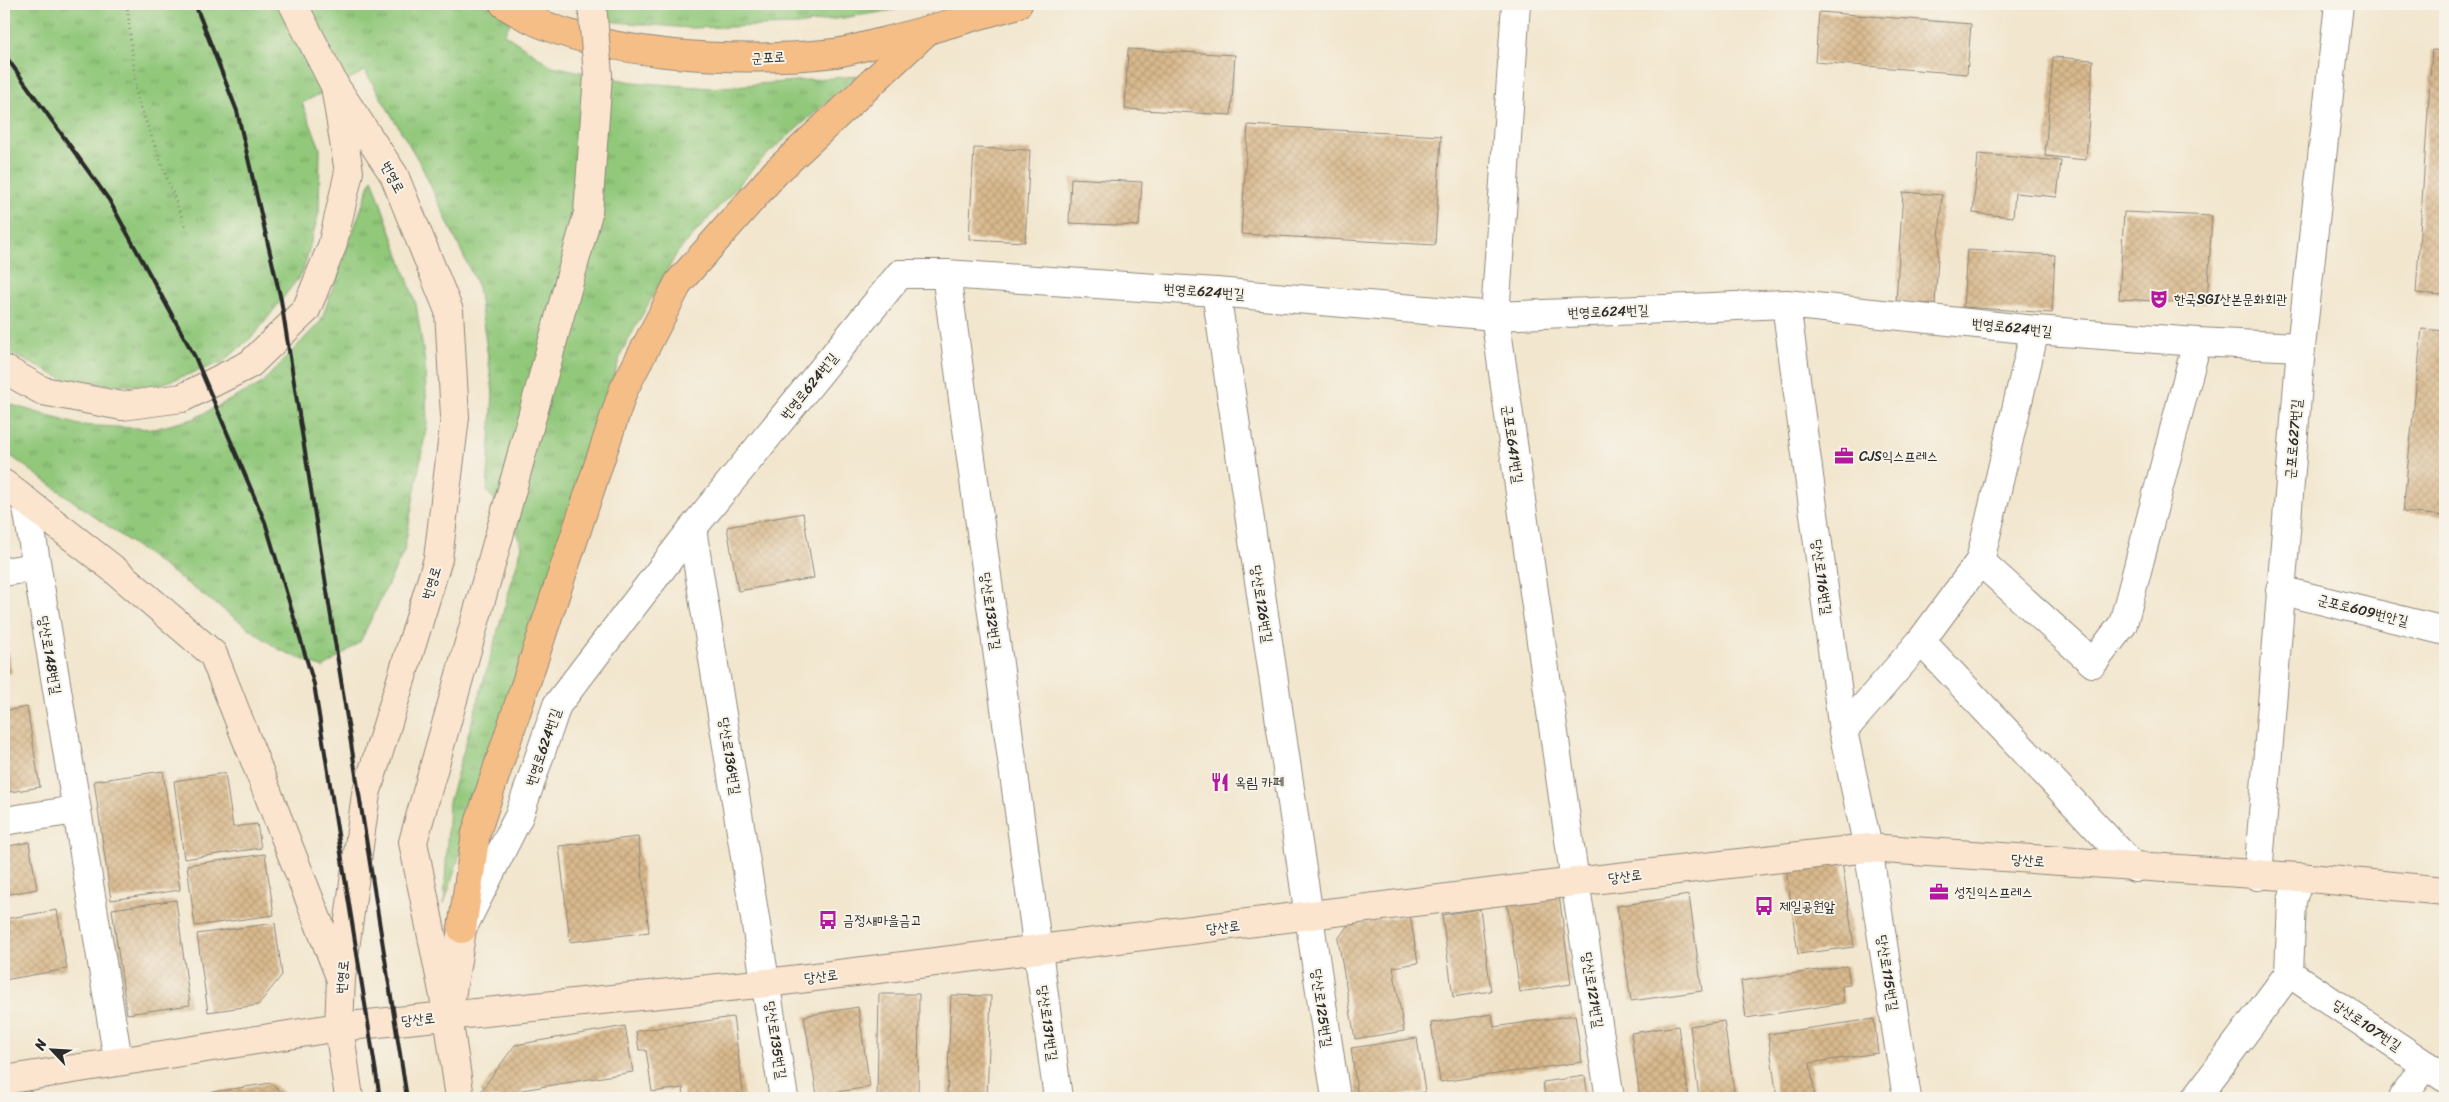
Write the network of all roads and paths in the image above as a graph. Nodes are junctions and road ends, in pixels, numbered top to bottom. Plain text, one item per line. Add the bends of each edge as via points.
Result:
1 (127, 4) edge
2 (294, 4) edge
3 (592, 4) edge
4 (1018, 4) edge
5 (1516, 4) edge
6 (2340, 4) edge
7 (510, 8) edge
8 (927, 31) junction
9 (335, 86) junction
10 (185, 226) dead end
11 (946, 274) junction
12 (1216, 292) junction
13 (1786, 304) junction
14 (1495, 316) junction
15 (2036, 330) junction
16 (2197, 342) junction
17 (2301, 347) junction
18 (4, 369) edge
19 (4, 484) edge
20 (26, 501) junction
21 (692, 529) junction
22 (1980, 561) junction
23 (35, 567) junction
24 (4, 572) edge
25 (2280, 590) junction
26 (2445, 631) edge
27 (1922, 641) junction
28 (1843, 732) junction
29 (76, 810) junction
30 (4, 821) edge
31 (1868, 848) junction
32 (2135, 868) junction
33 (2258, 876) junction
34 (2299, 878) junction
35 (1575, 882) junction
36 (2445, 891) edge
37 (1309, 917) junction
38 (462, 929) junction
39 (1037, 948) junction
40 (2289, 973) junction
41 (341, 978) junction
42 (767, 983) junction
43 (448, 1016) junction
44 (339, 1027) junction
45 (118, 1060) junction
46 (2436, 1071) edge
47 (4, 1080) edge
48 (349, 1098) edge
49 (460, 1098) edge
50 (784, 1098) edge
51 (1058, 1098) edge
52 (1336, 1098) edge
53 (1610, 1098) edge
54 (1908, 1098) edge
55 (2196, 1098) edge
56 (2402, 1098) edge

1 - 10 path via 137,98
2 - 9 street
3 - 43 street, bridge via 598,75 588,212 412,842
4 - 8 main road, 군포로
5 - 14 street, 군포로641번길
6 - 17 street, 군포로627번길
7 - 8 main road, 군포로 via 577,37 665,53 731,58 837,53
8 - 38 main road via 775,173 679,282 623,391 476,833
9 - 18 street via 349,172 332,246 306,310 250,364 182,398 122,406 43,391
9 - 41 street, 번영로 via 394,175 449,311 455,417 438,559 366,794
11 - 12 street, 번영로624번길
11 - 21 street, 번영로624번길 via 900,274
11 - 39 street, 당산로132번길
12 - 14 street, 번영로624번길
12 - 37 street, 당산로126번길
13 - 14 street, 번영로624번길
13 - 15 street, 번영로624번길
13 - 28 street, 당산로116번길
14 - 35 street, 군포로641번길
15 - 16 street, 번영로624번길
15 - 22 street
16 - 17 street, 번영로624번길
16 - 22 street via 2123,624 2093,663
17 - 25 street, 군포로627번길
19 - 20 street
20 - 23 street, 당산로148번길
20 - 41 street via 116,571 213,654
21 - 38 street, 번영로624번길 via 557,705 519,816
21 - 42 street, 당산로136번길
22 - 27 street
23 - 24 street
23 - 29 street, 당산로148번길
25 - 26 street, 군포로609번안길
25 - 33 street, 군포로627번길
27 - 28 street
27 - 32 street
28 - 31 street, 당산로116번길
29 - 30 street
29 - 45 street, 당산로148번길
31 - 32 street, 당산로
31 - 35 street, 당산로
31 - 54 street, 당산로115번길
32 - 33 street, 당산로
33 - 34 street, 당산로
34 - 36 street, 당산로
34 - 40 street via 2292,901
35 - 37 street, 당산로
35 - 53 street, 당산로121번길
37 - 39 street, 당산로
37 - 52 street, 당산로125번길
38 - 43 street
39 - 42 street, 당산로
39 - 51 street, 당산로131번길
40 - 46 street, 당산로107번길
40 - 55 street
41 - 44 street, 번영로
42 - 43 street, 당산로
42 - 50 street, 당산로135번길
43 - 44 street, 당산로
43 - 49 street
44 - 45 street, 당산로
44 - 48 street, 번영로
45 - 47 street, 당산로
46 - 56 street

